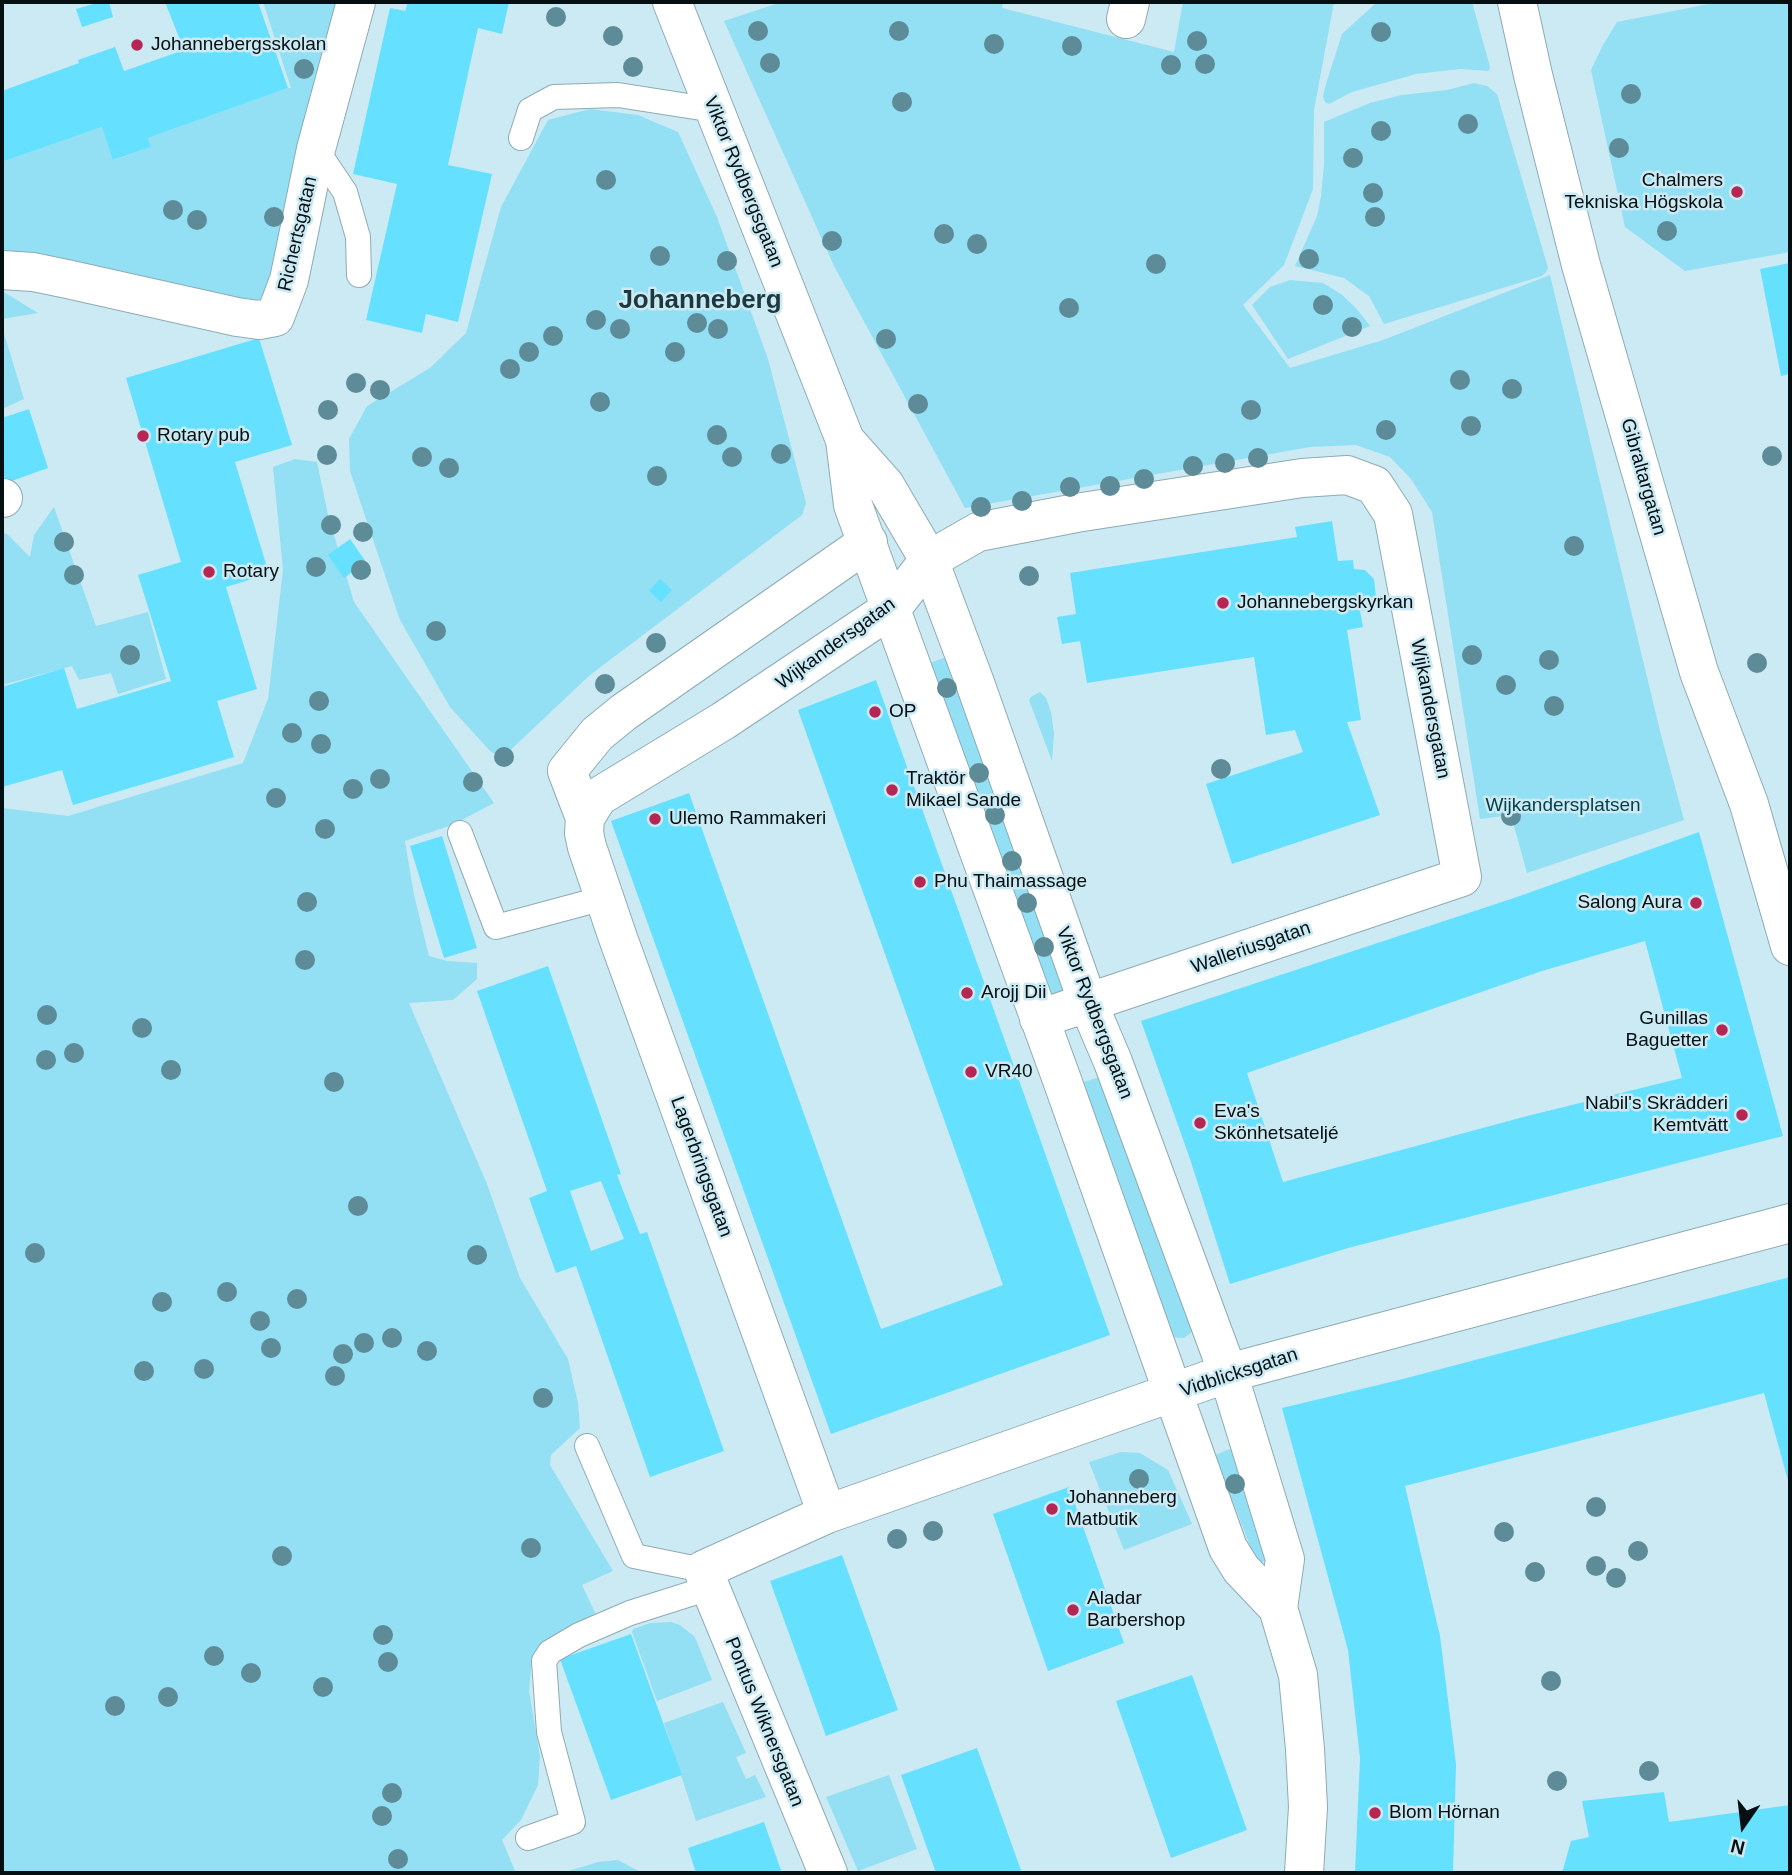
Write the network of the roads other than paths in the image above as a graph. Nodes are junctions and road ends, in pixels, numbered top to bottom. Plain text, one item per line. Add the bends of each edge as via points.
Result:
1 (356, 2) edge
2 (672, 2) edge
3 (1517, 2) edge
4 (714, 110) junction
5 (521, 138) dead end
6 (316, 149) junction
7 (2, 270) edge
8 (359, 275) dead end
9 (845, 440) junction
10 (868, 542) junction
11 (929, 560) junction
12 (892, 608) junction
13 (585, 818) junction
14 (460, 833) dead end
15 (1462, 877) joint
16 (604, 898) junction
17 (1790, 946) edge
18 (1088, 1003) junction
19 (1039, 1019) junction
20 (1790, 1223) edge
21 (1228, 1373) junction
22 (1174, 1394) junction
23 (587, 1446) dead end
24 (827, 1514) junction
25 (706, 1579) junction
26 (1278, 1608) junction
27 (528, 1838) dead end
28 (828, 1873) edge
29 (1304, 1873) edge

1 - 6 street, Richertsgatan
2 - 4 street, Viktor Rydbergsgatan
3 - 17 street, Gibraltargatan via 1581,265 1699,672 1749,804
4 - 5 lane via 618,95 554,97 530,110
4 - 9 street, Viktor Rydbergsgatan
6 - 7 street, Richertsgatan via 289,280 275,317 237,317 33,272
6 - 8 lane via 345,192 358,237
9 - 10 street, Viktor Rydbergsgatan via 853,505
9 - 11 street, Viktor Rydbergsgatan via 885,485
10 - 12 street, Viktor Rydbergsgatan
10 - 13 street via 597,734 567,771
11 - 12 street, Wijkandersgatan
11 - 15 street, Wijkandersgatan via 978,531 1076,513 1302,478 1347,475 1374,485 1393,514
11 - 18 street, Viktor Rydbergsgatan
12 - 13 street, Wijkandersgatan via 723,722 598,797
12 - 19 street, Viktor Rydbergsgatan
13 - 16 street, Lagerbringsgatan via 587,847
14 - 16 lane via 496,927
15 - 18 street, Walleriusgatan
16 - 24 street, Lagerbringsgatan
18 - 19 street, Walleriusgatan
18 - 21 street, Viktor Rydbergsgatan
19 - 22 street, Viktor Rydbergsgatan
20 - 21 street, Vidblicksgatan
21 - 22 street, Vidblicksgatan
21 - 26 street, Viktor Rydbergsgatan via 1284,1559
22 - 24 street, Vidblicksgatan
22 - 26 street, Viktor Rydbergsgatan via 1228,1548
23 - 25 lane via 634,1556
24 - 25 street, Vidblicksgatan
25 - 27 lane via 550,1652 544,1661 549,1732 573,1822
25 - 28 street, Pontus Wiknersgatan
26 - 29 street, Viktor Rydbergsgatan via 1298,1675 1308,1807

